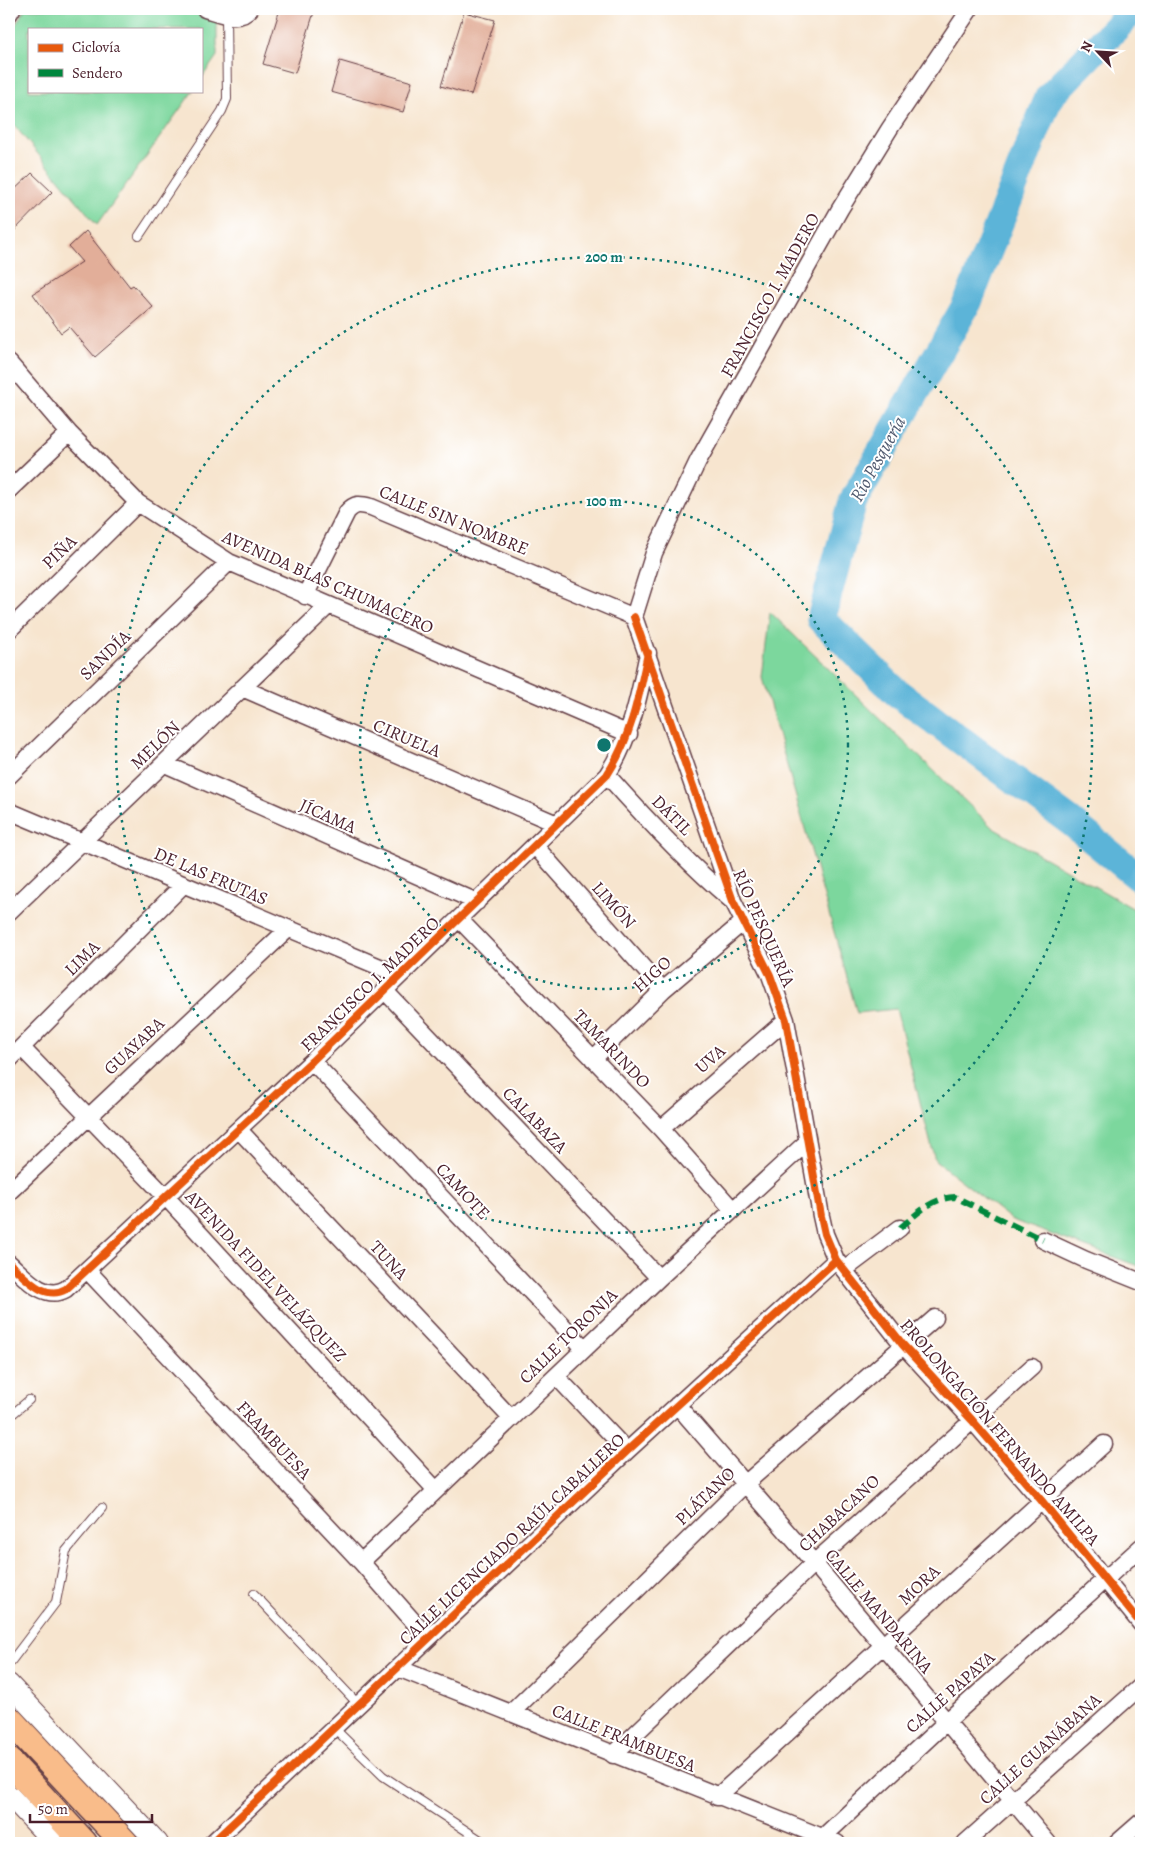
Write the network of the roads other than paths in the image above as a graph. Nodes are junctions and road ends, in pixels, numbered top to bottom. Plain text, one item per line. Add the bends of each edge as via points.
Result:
1 (12, 9) edge
2 (205, 9) edge
3 (250, 9) edge
4 (970, 9) edge
5 (9, 14) edge
6 (226, 15) junction
7 (139, 236) dead end
8 (9, 363) edge
9 (68, 433) junction
10 (9, 490) edge
11 (138, 503) junction
12 (229, 562) junction
13 (305, 596) junction
14 (328, 606) junction
15 (634, 616) junction
16 (9, 630) edge
17 (648, 653) junction
18 (242, 688) junction
19 (628, 734) junction
20 (165, 764) junction
21 (606, 775) junction
22 (9, 776) edge
23 (9, 812) edge
24 (557, 824) junction
25 (82, 842) junction
26 (535, 846) junction
27 (183, 885) junction
28 (733, 901) junction
29 (477, 902) junction
30 (9, 912) edge
31 (459, 919) junction
32 (742, 923) junction
33 (287, 930) junction
34 (399, 975) junction
35 (384, 990) junction
36 (663, 990) junction
37 (786, 1020) junction
38 (22, 1048) junction
39 (593, 1059) junction
40 (9, 1060) edge
41 (312, 1061) junction
42 (87, 1118) junction
43 (661, 1129) junction
44 (239, 1130) junction
45 (807, 1142) junction
46 (9, 1192) edge
47 (166, 1197) junction
48 (733, 1210) junction
49 (900, 1228) dead end
50 (1043, 1240) dead end
51 (9, 1263) edge
52 (840, 1265) junction
53 (88, 1270) junction
54 (659, 1278) junction
55 (1141, 1282) edge
56 (935, 1318) dead end
57 (903, 1345) junction
58 (584, 1348) junction
59 (1032, 1367) dead end
60 (556, 1376) junction
61 (29, 1400) dead end
62 (677, 1405) junction
63 (9, 1417) edge
64 (511, 1418) junction
65 (972, 1420) junction
66 (1104, 1444) dead end
67 (627, 1451) junction
68 (745, 1484) junction
69 (436, 1490) junction
70 (1042, 1500) junction
71 (102, 1508) dead end
72 (1141, 1547) edge
73 (361, 1562) junction
74 (814, 1563) junction
75 (1106, 1578) junction
76 (254, 1594) dead end
77 (1141, 1624) edge
78 (428, 1638) junction
79 (882, 1646) junction
80 (9, 1664) edge
81 (398, 1668) junction
82 (9, 1684) edge
83 (1141, 1686) edge
84 (358, 1704) junction
85 (511, 1713) junction
86 (9, 1719) edge
87 (945, 1722) junction
88 (334, 1728) junction
89 (612, 1755) junction
90 (9, 1761) edge
91 (9, 1795) edge
92 (717, 1796) junction
93 (1012, 1800) junction
94 (1141, 1822) edge
95 (829, 1840) edge
96 (54, 1843) edge
97 (84, 1843) edge
98 (124, 1843) edge
99 (158, 1843) edge
100 (212, 1843) edge
101 (485, 1843) edge
102 (966, 1843) edge
103 (1048, 1843) edge
104 (1117, 1843) edge

1 - 5 street
2 - 6 street
3 - 6 street via 238,17
4 - 15 street, FRANCISCO I. MADERO via 840,209 698,461 654,553
6 - 7 lane via 228,99
8 - 9 street, AVENIDA BLAS CHUMACERO
9 - 10 street
9 - 11 street, AVENIDA BLAS CHUMACERO
11 - 12 street, AVENIDA BLAS CHUMACERO
11 - 16 street, PIÑA
12 - 13 street, AVENIDA BLAS CHUMACERO
12 - 22 street, SANDÍA
13 - 14 street, AVENIDA BLAS CHUMACERO
13 - 15 street, CALLE SIN NOMBRE via 347,512 359,504
14 - 18 street, MELÓN
14 - 19 street, AVENIDA BLAS CHUMACERO
15 - 17 street, RÍO PESQUERÍA
17 - 19 street, FRANCISCO I. MADERO
17 - 28 street, RÍO PESQUERÍA
18 - 20 street, MELÓN
18 - 24 street, CIRUELA
19 - 21 street, FRANCISCO I. MADERO
20 - 25 street, MELÓN
20 - 29 street, JÍCAMA
21 - 24 street, FRANCISCO I. MADERO
21 - 28 street, DÁTIL via 705,878
23 - 25 street, DE LAS FRUTAS
24 - 26 street, FRANCISCO I. MADERO
25 - 27 street, DE LAS FRUTAS
25 - 30 street, MELÓN
26 - 29 street, FRANCISCO I. MADERO
26 - 36 street, LIMÓN
27 - 33 street, DE LAS FRUTAS
27 - 38 street, LIMA
28 - 32 street, RÍO PESQUERÍA
29 - 31 street, FRANCISCO I. MADERO
31 - 34 street, FRANCISCO I. MADERO
31 - 39 street, TAMARINDO
32 - 36 street, HIGO
32 - 37 street, RÍO PESQUERÍA via 770,975
33 - 34 street, DE LAS FRUTAS
33 - 42 street, GUAYABA
34 - 35 street, FRANCISCO I. MADERO
35 - 41 street, FRANCISCO I. MADERO
35 - 54 street, CALABAZA
36 - 39 street, HIGO
37 - 43 street, UVA
37 - 45 street, RÍO PESQUERÍA
38 - 40 street, LIMA
38 - 42 street, AVENIDA FIDEL VELÁZQUEZ
39 - 43 street, TAMARINDO
41 - 44 street, FRANCISCO I. MADERO
41 - 58 street, CAMOTE
42 - 46 street, GUAYABA
42 - 47 street, AVENIDA FIDEL VELÁZQUEZ
43 - 48 street, TAMARINDO
44 - 47 street, FRANCISCO I. MADERO
44 - 64 street, TUNA
45 - 48 street, CALLE TORONJA
45 - 52 street, RÍO PESQUERÍA via 825,1234
47 - 53 street, FRANCISCO I. MADERO
47 - 69 street, AVENIDA FIDEL VELÁZQUEZ
48 - 54 street, CALLE TORONJA
49 - 52 street, CALLE LICENCIADO RAÚL CABALLERO
50 - 55 street
51 - 53 street, FRANCISCO I. MADERO via 40,1289 53,1294 66,1289
52 - 57 street, PROLONGACIÓN FERNANDO AMILPA
52 - 62 street, CALLE LICENCIADO RAÚL CABALLERO
53 - 73 street, FRAMBUESA
54 - 58 street, CALLE TORONJA
56 - 57 street, PLÁTANO
57 - 65 street, PROLONGACIÓN FERNANDO AMILPA
57 - 68 street, PLÁTANO
58 - 60 street, CALLE TORONJA
59 - 65 street, CHABACANO
60 - 64 street, CALLE TORONJA
60 - 67 street
61 - 63 lane
62 - 67 street, CALLE LICENCIADO RAÚL CABALLERO
62 - 68 street, CALLE MANDARINA
64 - 69 street, CALLE TORONJA
65 - 70 street, PROLONGACIÓN FERNANDO AMILPA
65 - 74 street, CHABACANO
66 - 70 street, MORA
67 - 78 street, CALLE LICENCIADO RAÚL CABALLERO
68 - 74 street, CALLE MANDARINA
68 - 85 street, PLÁTANO
69 - 73 street, CALLE TORONJA
70 - 75 street, PROLONGACIÓN FERNANDO AMILPA
70 - 79 street, MORA
71 - 80 lane via 66,1551 56,1602
72 - 75 street, CALLE PAPAYA
73 - 78 street, FRAMBUESA
74 - 79 street, CALLE MANDARINA
74 - 89 street, CHABACANO
75 - 77 street, PROLONGACIÓN FERNANDO AMILPA
75 - 87 street, CALLE PAPAYA
76 - 84 lane
78 - 81 street, CALLE LICENCIADO RAÚL CABALLERO
79 - 87 street, CALLE MANDARINA
79 - 92 street, MORA
81 - 84 street, CALLE LICENCIADO RAÚL CABALLERO
81 - 85 street, CALLE FRAMBUESA
82 - 99 street
83 - 93 street, CALLE GUANÁBANA
84 - 88 street, CALLE LICENCIADO RAÚL CABALLERO
85 - 89 street, CALLE FRAMBUESA
86 - 98 highway
87 - 93 street, CALLE MANDARINA
87 - 95 street, CALLE PAPAYA
88 - 100 street, CALLE LICENCIADO RAÚL CABALLERO
88 - 101 lane via 383,1776
89 - 92 street, CALLE FRAMBUESA
90 - 97 highway
91 - 96 street
92 - 95 street, CALLE FRAMBUESA
93 - 102 street, CALLE GUANÁBANA
93 - 103 street, CALLE MANDARINA
94 - 104 street

